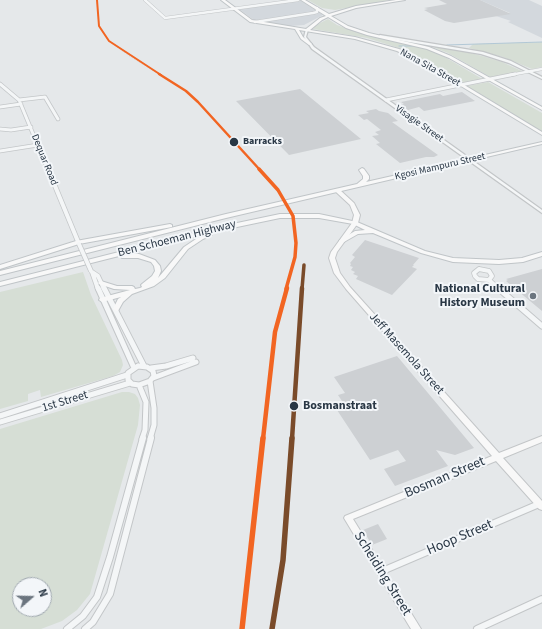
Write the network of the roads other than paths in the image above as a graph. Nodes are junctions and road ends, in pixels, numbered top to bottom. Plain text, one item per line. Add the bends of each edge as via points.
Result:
1 (145, 0) edge
2 (223, 0) edge
3 (298, 0) edge
4 (303, 0) edge
5 (403, 0) edge
6 (312, 5) junction
7 (317, 8) junction
8 (350, 8) junction
9 (234, 9) junction
10 (328, 16) junction
11 (254, 22) junction
12 (296, 28) junction
13 (307, 30) junction
14 (368, 34) junction
15 (310, 44) junction
16 (542, 69) edge
17 (529, 72) junction
18 (542, 78) edge
19 (491, 80) junction
20 (0, 84) edge
21 (462, 86) junction
22 (386, 100) junction
23 (20, 102) junction
24 (0, 107) edge
25 (542, 109) edge
26 (58, 119) dead end
27 (31, 127) junction
28 (0, 128) edge
29 (542, 134) edge
30 (542, 143) edge
31 (38, 145) junction
32 (0, 151) edge
33 (471, 160) junction
34 (362, 170) dead end
35 (357, 187) junction
36 (338, 191) junction
37 (542, 212) edge
38 (268, 217) junction
39 (218, 219) junction
40 (355, 223) junction
41 (382, 234) junction
42 (342, 241) junction
43 (79, 243) junction
44 (542, 254) edge
45 (91, 261) junction
46 (0, 267) edge
47 (91, 271) junction
48 (0, 273) edge
49 (489, 280) dead end
50 (102, 283) junction
51 (0, 284) edge
52 (126, 289) junction
53 (134, 292) junction
54 (105, 297) junction
55 (116, 309) junction
56 (542, 326) edge
57 (144, 366) junction
58 (134, 368) junction
59 (150, 368) junction
60 (127, 375) junction
61 (151, 380) junction
62 (130, 383) junction
63 (138, 385) junction
64 (0, 416) edge
65 (0, 422) edge
66 (542, 439) edge
67 (498, 456) junction
68 (541, 505) edge
69 (348, 518) joint
70 (380, 572) junction
71 (542, 599) edge
72 (67, 629) edge
73 (84, 629) edge
74 (416, 629) edge
75 (477, 629) edge

1 - 9 street via 165,18
2 - 9 main road
3 - 9 street
4 - 6 main road
5 - 8 main road
6 - 7 main road, Nana Sita Street
6 - 8 main road via 329,11
7 - 10 main road, Nana Sita Street
7 - 11 street via 317,12 313,13
8 - 10 main road
9 - 11 main road
10 - 13 main road
10 - 14 main road, Nana Sita Street via 347,27
11 - 12 main road, Nana Sita Street
12 - 13 main road, Nana Sita Street
12 - 15 main road via 302,38
13 - 15 street via 305,37
13 - 21 main road, Nana Sita Street via 362,39 394,48
14 - 17 street via 471,51 502,59
14 - 19 main road, Nana Sita Street via 436,51
15 - 22 street, Visagie Street
16 - 17 street
17 - 18 street
17 - 19 street
19 - 21 street
19 - 25 main road, Nana Sita Street
20 - 23 street, Dequar Road
21 - 22 street
21 - 29 main road, Nana Sita Street
22 - 33 street, Visagie Street
23 - 24 street
23 - 26 street via 43,96
23 - 27 street, Dequar Road
27 - 28 street via 11,130
27 - 31 street, Dequar Road
30 - 33 main road, Kgosi Mampuru Street
31 - 32 street
31 - 43 street, Dequar Road
33 - 35 main road, Kgosi Mampuru Street
33 - 37 street, Visagie Street
34 - 35 main road via 366,179
35 - 36 main road, Kgosi Mampuru Street
36 - 39 main road, Ben Schoeman Highway
36 - 40 main road via 355,209
38 - 40 main road, Ben Schoeman Highway via 319,216
38 - 45 main road, Ben Schoeman Highway
38 - 53 main road via 201,238 186,248 158,282
39 - 43 main road
39 - 48 main road, Ben Schoeman Highway
40 - 41 main road, Ben Schoeman Highway
40 - 42 main road, Jeff Masemola Street
41 - 42 main road via 361,231
41 - 44 main road via 423,252 453,260 499,262 523,260
42 - 67 main road, Jeff Masemola Street via 332,258 336,273
43 - 46 main road
43 - 47 street, Dequar Road, bridge
45 - 51 main road, Ben Schoeman Highway
45 - 52 main road via 128,255 146,257 153,261 158,268 155,277 143,286
47 - 50 street
47 - 54 street
49 - 56 street
50 - 52 main road
50 - 54 street
52 - 54 main road
53 - 54 main road
53 - 55 main road via 123,297
54 - 55 street
54 - 58 street
55 - 57 street
57 - 58 street
57 - 59 street
58 - 60 street
59 - 61 street via 154,373
59 - 61 street via 194,360
60 - 62 street
60 - 64 street, 1st Street
61 - 63 street
61 - 73 street via 154,425 134,505 110,594 93,622
62 - 63 street
62 - 65 street, 1st Street
63 - 72 street via 146,402 145,430 110,556 97,597 83,616
66 - 67 main road, Bosman Street
67 - 68 main road, Jeff Masemola Street
67 - 69 main road, Bosman Street
68 - 70 street, Hoop Street
69 - 70 main road, Scheiding Street
70 - 74 main road, Scheiding Street
71 - 75 street

